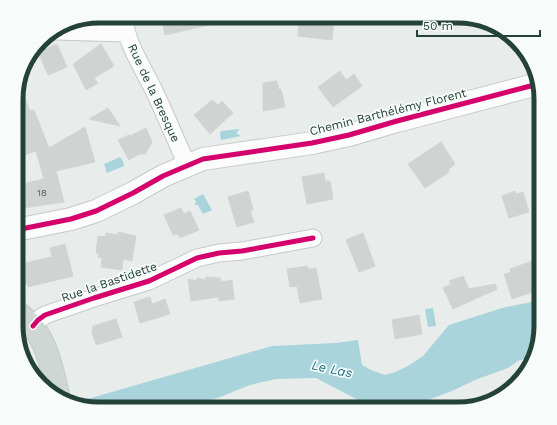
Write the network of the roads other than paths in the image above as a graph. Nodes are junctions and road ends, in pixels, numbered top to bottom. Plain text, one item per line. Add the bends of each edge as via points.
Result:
1 (126, 26) edge
2 (70, 29) edge
3 (532, 85) edge
4 (187, 165) junction
5 (23, 229) edge
6 (313, 238) dead end
7 (23, 317) edge
8 (33, 326) junction
9 (57, 389) edge

1 - 2 street
1 - 4 street, Rue de la Bresque
3 - 4 street, Chemin Barthélémy Florent via 349,135 312,143 211,157
4 - 5 street, Chemin Barthélémy Florent via 96,211
6 - 8 street, Rue la Bastidette via 197,258 149,281 45,314
7 - 8 main road
8 - 9 main road via 49,355

